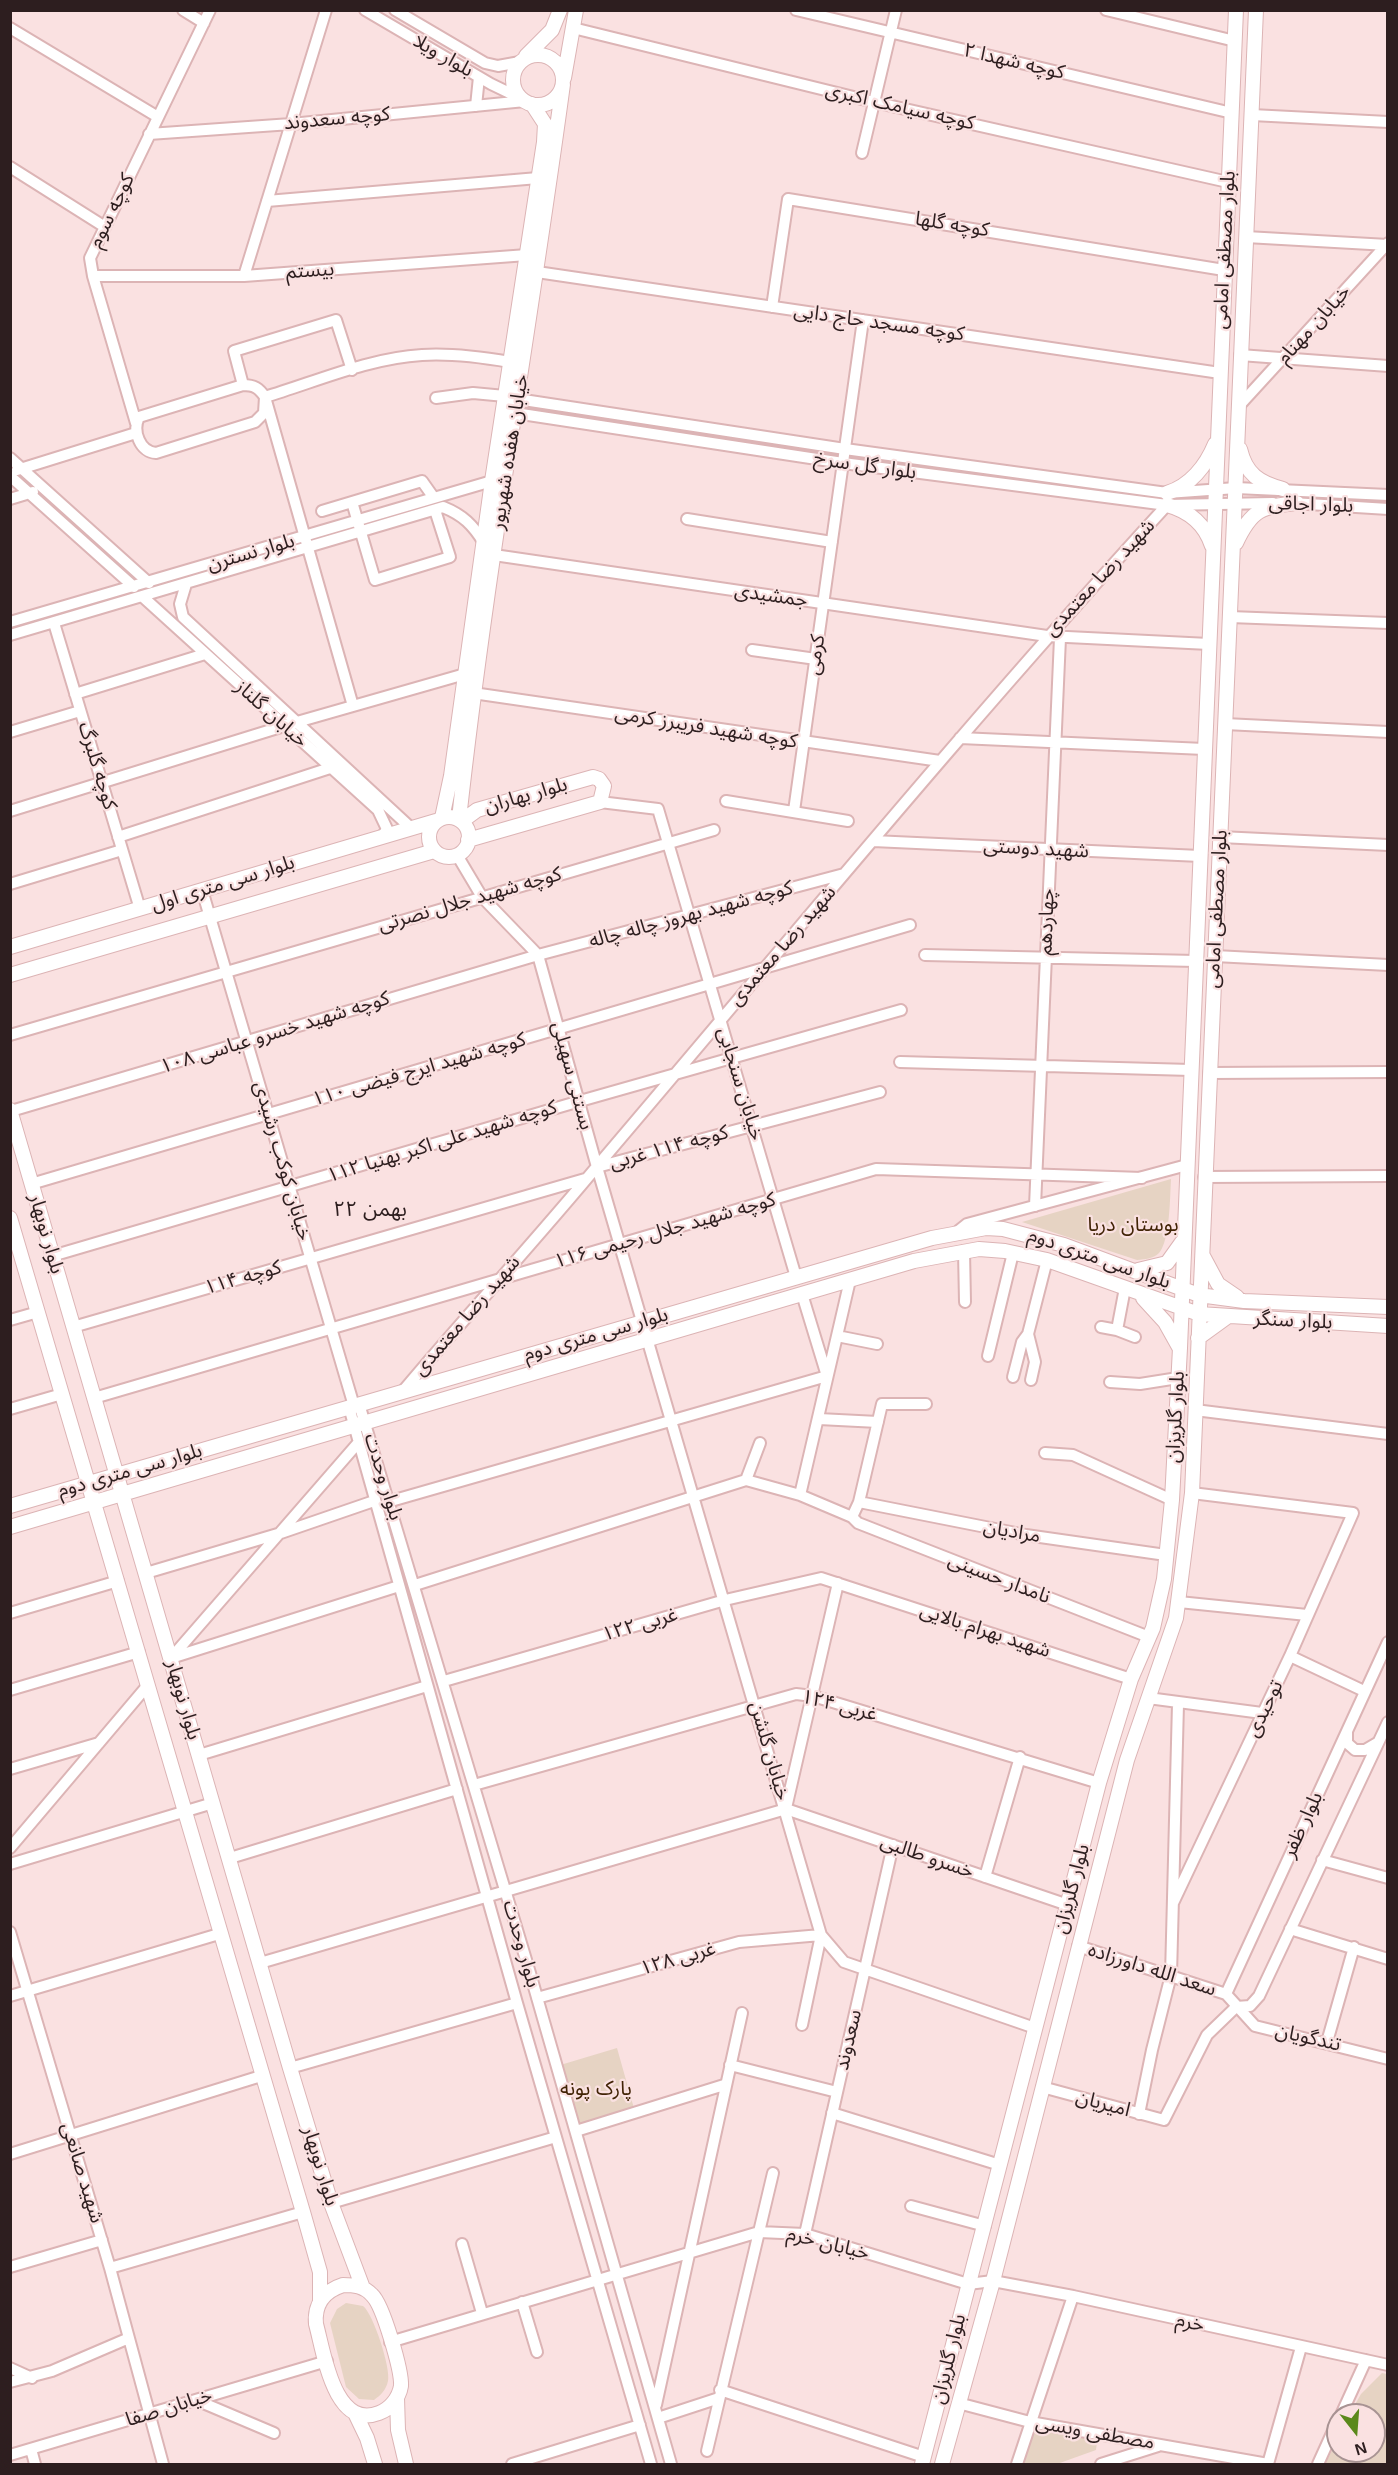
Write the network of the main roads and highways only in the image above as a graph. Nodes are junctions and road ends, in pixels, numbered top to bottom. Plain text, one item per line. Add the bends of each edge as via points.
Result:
1 (560, 10) edge
2 (576, 10) edge
3 (1236, 10) edge
4 (1256, 10) edge
5 (520, 62) junction
6 (563, 84) junction
7 (526, 102) junction
8 (512, 403) junction
9 (1218, 439) junction
10 (1238, 439) junction
11 (1283, 489) road end
12 (1297, 503) road end
13 (1232, 550) junction
14 (1214, 552) junction
15 (439, 819) junction
16 (460, 820) junction
17 (468, 840) junction
18 (434, 851) junction
19 (10, 947) edge
20 (10, 975) edge
21 (11, 1111) edge
22 (11, 1222) edge
23 (1184, 1238) junction
24 (1201, 1251) junction
25 (1132, 1269) junction
26 (1182, 1288) junction
27 (1131, 1290) junction
28 (1199, 1294) junction
29 (1245, 1301) junction
30 (1388, 1307) edge
31 (1181, 1308) junction
32 (1199, 1314) junction
33 (1227, 1317) junction
34 (1388, 1326) edge
35 (1198, 1338) junction
36 (1180, 1348) junction
37 (117, 1475) junction
38 (88, 1483) junction
39 (123, 1495) junction
40 (95, 1503) junction
41 (10, 1506) edge
42 (10, 1527) edge
43 (363, 2288) junction
44 (320, 2300) junction
45 (397, 2398) junction
46 (355, 2413) junction
47 (923, 2461) edge
48 (375, 2464) edge
49 (406, 2464) edge
50 (942, 2464) edge

1 - 5 main road via 552,30
2 - 6 main road, خیابان هفده شهریور
3 - 9 main road, بلوار مصطفی امامی
4 - 10 main road, بلوار مصطفی امامی
5 - 6 main road via 535,55 550,57 561,68
5 - 7 main road via 513,83
6 - 7 main road via 552,101
6 - 8 main road, خیابان هفده شهریور via 537,272
7 - 8 main road, خیابان هفده شهریور via 545,124 510,362
8 - 15 main road, خیابان هفده شهریور via 492,481 451,776
8 - 16 main road, خیابان هفده شهریور
9 - 14 main road, بلوار مصطفی امامی
9 - 14 main road via 1196,474 1167,499 1197,520 1208,534
10 - 11 main road via 1243,460 1254,476
10 - 13 main road, بلوار مصطفی امامی
12 - 13 main road via 1271,506 1253,515
13 - 24 main road, بلوار مصطفی امامی
14 - 23 main road, بلوار مصطفی امامی
15 - 16 main road
15 - 18 main road via 431,826 428,839
15 - 19 main road, بلوار سی متری اول
16 - 17 main road via 467,828
16 - 17 main road, بلوار بهاران via 477,810 593,777 604,786 600,802
17 - 18 main road via 457,855 445,856
18 - 20 main road, بلوار سی متری اول
21 - 37 main road, بلوار نوبهار
22 - 38 main road, بلوار نوبهار
23 - 25 main road via 1167,1263 1145,1270
23 - 26 main road, بلوار مصطفی امامی
24 - 28 main road, بلوار مصطفی امامی
24 - 29 main road via 1218,1284
25 - 26 main road, بلوار سی متری دوم
25 - 37 main road, بلوار سی متری دوم via 1023,1233 986,1228 957,1233
26 - 28 main road, بلوار سی متری دوم
26 - 31 main road, بلوار مصطفی امامی
27 - 31 main road, بلوار سی متری دوم
27 - 36 main road via 1165,1322
27 - 39 main road, بلوار سی متری دوم via 1047,1260 979,1249 964,1251 850,1280
28 - 29 main road, بلوار سنگر
28 - 32 main road, بلوار مصطفی امامی
29 - 30 main road, بلوار سنگر
31 - 32 main road, بلوار سی متری دوم
31 - 36 main road, بلوار گلریزان
32 - 33 main road, بلوار سنگر
32 - 35 main road, بلوار گلریزان
33 - 34 main road, بلوار سنگر
33 - 35 main road
35 - 50 main road, بلوار گلریزان via 1192,1493 1176,1618 1126,1760 993,2281
36 - 47 main road, بلوار گلریزان via 1172,1500 1156,1617 1131,1679 1099,1783
37 - 38 main road, بلوار سی متری دوم
37 - 39 main road, بلوار نوبهار
38 - 40 main road, بلوار نوبهار
38 - 41 main road, بلوار سی متری دوم
39 - 40 main road, بلوار سی متری دوم
39 - 43 main road, بلوار نوبهار via 290,2068 331,2203
40 - 42 main road, بلوار سی متری دوم
40 - 44 main road, بلوار نوبهار via 320,2272
43 - 44 main road via 343,2285
43 - 45 main road, بلوار نوبهار via 378,2302 400,2374
44 - 46 main road, بلوار نوبهار via 315,2318 339,2400
45 - 46 main road via 379,2414
45 - 49 main road via 398,2430
46 - 48 main road

